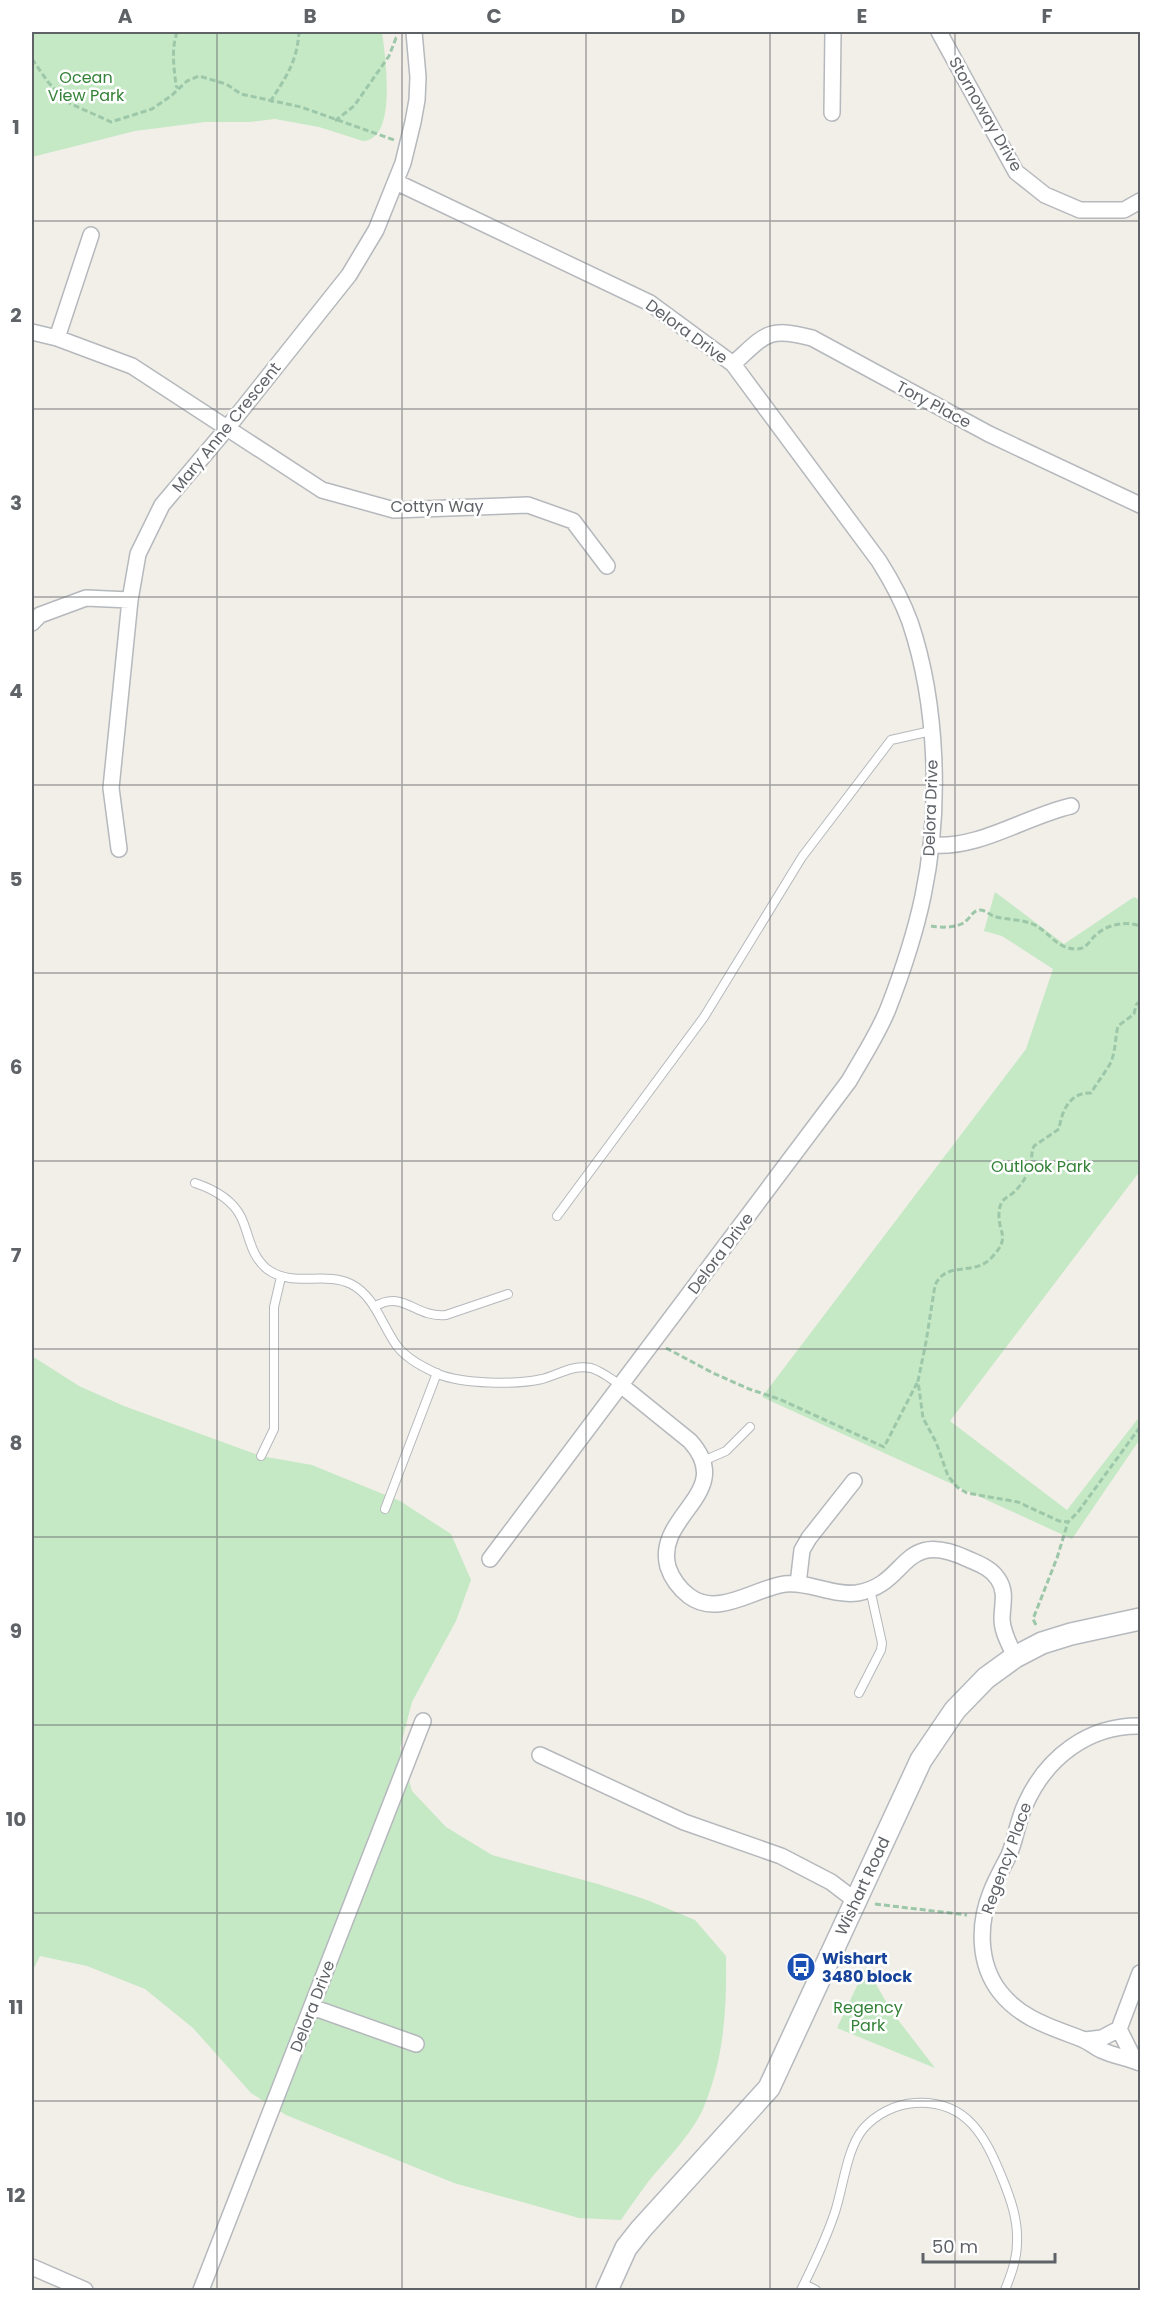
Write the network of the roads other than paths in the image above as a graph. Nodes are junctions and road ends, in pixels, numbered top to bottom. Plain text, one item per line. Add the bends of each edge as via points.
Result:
1 (833, 32) edge
2 (939, 32) edge
3 (414, 34) edge
4 (832, 113) dead end
5 (396, 182) junction
6 (1140, 201) edge
7 (91, 235) dead end
8 (32, 332) edge
9 (57, 338) junction
10 (733, 364) junction
11 (228, 427) junction
12 (1140, 505) edge
13 (607, 566) dead end
14 (130, 600) junction
15 (32, 623) edge
16 (931, 731) junction
17 (1071, 806) dead end
18 (931, 845) junction
19 (119, 849) dead end
20 (195, 1183) dead end
21 (557, 1216) dead end
22 (280, 1276) junction
23 (508, 1294) dead end
24 (375, 1307) junction
25 (437, 1373) junction
26 (622, 1386) junction
27 (750, 1427) dead end
28 (261, 1456) dead end
29 (703, 1461) junction
30 (854, 1481) dead end
31 (385, 1509) dead end
32 (490, 1559) dead end
33 (798, 1584) junction
34 (870, 1589) junction
35 (1140, 1619) edge
36 (1015, 1657) junction
37 (859, 1693) dead end
38 (423, 1721) dead end
39 (1140, 1726) edge
40 (540, 1755) dead end
41 (856, 1901) junction
42 (1140, 1973) edge
43 (312, 2007) junction
44 (1119, 2029) junction
45 (1085, 2040) junction
46 (416, 2044) dead end
47 (1138, 2062) edge
48 (32, 2267) edge
49 (803, 2287) edge
50 (85, 2290) edge
51 (201, 2290) edge
52 (607, 2290) edge
53 (816, 2290) edge
54 (1005, 2290) edge

1 - 4 street
2 - 6 street, Stornoway Drive via 1016,172 1045,195 1080,210 1124,210
3 - 5 street, Mary Anne Crescent via 417,100
5 - 10 street, Delora Drive via 650,303
5 - 11 street, Mary Anne Crescent via 376,230 349,275
7 - 9 street
8 - 9 street, Cottyn Way
9 - 11 street, Cottyn Way via 132,366
10 - 12 street, Tory Place via 763,336 786,332 812,338 989,434
10 - 16 street, Delora Drive via 891,580 916,643
11 - 13 street, Cottyn Way via 322,489 394,510 528,504 573,521
11 - 14 street, Mary Anne Crescent via 162,505 138,554
14 - 15 street via 87,598 40,615
14 - 19 street, Mary Anne Crescent via 111,788
16 - 18 street, Delora Drive
16 - 21 lane via 891,740 802,857 704,1017
17 - 18 street via 965,844
18 - 26 street, Delora Drive via 918,921 887,1011 849,1081
20 - 22 lane via 233,1205 253,1252 269,1271
22 - 24 lane via 339,1280 353,1285
22 - 28 lane via 274,1307 274,1429
23 - 24 lane via 436,1316 392,1300
24 - 25 lane via 398,1347
25 - 26 lane via 463,1381 515,1381 589,1368
25 - 31 lane
26 - 29 street via 690,1441
26 - 32 street, Delora Drive
27 - 29 lane via 726,1451
29 - 33 street via 702,1488 669,1537 666,1559 675,1581 691,1598 716,1603 775,1586
30 - 33 street via 805,1544
33 - 34 street via 841,1593
34 - 36 street via 923,1550 956,1553 998,1578 1004,1631
34 - 37 lane via 882,1643
35 - 36 street, Wishart Road via 1071,1634
36 - 41 street, Wishart Road via 986,1678 955,1710 921,1760
38 - 43 street, Delora Drive
39 - 45 street, Regency Place via 1087,1738 1061,1753 1047,1767 1026,1803 984,1917 983,1951 988,1972 999,1991 1017,2011
40 - 41 street via 684,1822 781,1856 831,1882
41 - 52 street, Wishart Road via 769,2088 640,2229 626,2248
42 - 44 street
43 - 46 street
43 - 51 street, Delora Drive
44 - 45 street via 1102,2038
44 - 47 street, Regency Place
45 - 47 street, Regency Place via 1100,2050
48 - 50 street
49 - 53 lane
49 - 54 lane via 834,2215 855,2140 873,2119 885,2112 911,2103 925,2103 965,2117 991,2151 1012,2202 1017,2229 1015,2259

